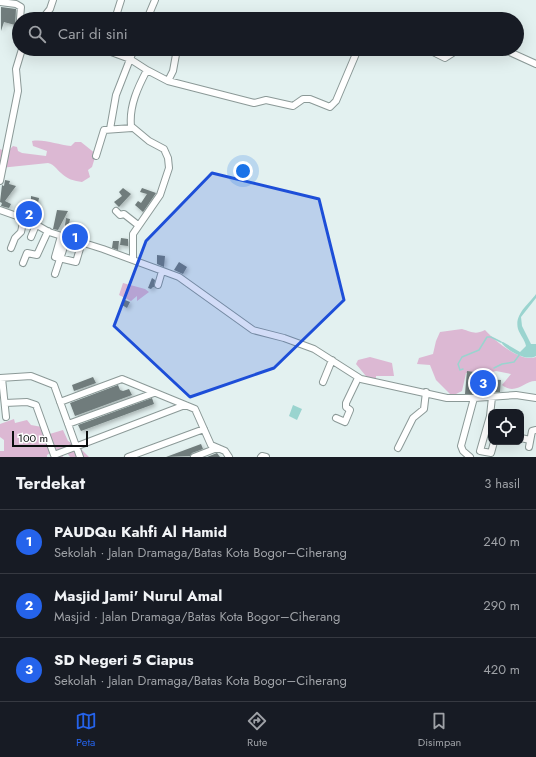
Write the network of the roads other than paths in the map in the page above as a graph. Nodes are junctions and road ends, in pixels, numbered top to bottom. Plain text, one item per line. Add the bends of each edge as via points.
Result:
1 (53, 0) edge
2 (120, 0) edge
3 (155, 0) edge
4 (0, 2) edge
5 (21, 12) edge
6 (48, 12) edge
7 (117, 12) edge
8 (150, 12) edge
9 (20, 56) edge
10 (122, 56) edge
11 (131, 56) edge
12 (176, 56) edge
13 (355, 56) edge
14 (518, 56) edge
15 (130, 59) junction
16 (536, 64) edge
17 (147, 70) junction
18 (168, 80) junction
19 (132, 128) junction
20 (110, 129) junction
21 (96, 156) dead end
22 (0, 181) edge
23 (0, 210) edge
24 (116, 211) dead end
25 (24, 218) junction
26 (36, 225) junction
27 (138, 226) junction
28 (48, 232) junction
29 (31, 237) dead end
30 (64, 237) junction
31 (82, 242) junction
32 (11, 248) dead end
33 (60, 258) junction
34 (133, 260) junction
35 (23, 263) dead end
36 (162, 271) junction
37 (55, 274) dead end
38 (158, 285) dead end
39 (332, 360) junction
40 (1, 378) edge
41 (358, 378) junction
42 (323, 382) dead end
43 (426, 392) junction
44 (154, 393) junction
45 (492, 397) junction
46 (474, 398) junction
47 (536, 398) edge
48 (60, 402) junction
49 (5, 404) junction
50 (185, 405) junction
51 (491, 409) edge
52 (6, 417) dead end
53 (336, 418) dead end
54 (68, 424) junction
55 (204, 429) junction
56 (488, 430) edge
57 (536, 430) edge
58 (524, 440) edge
59 (493, 445) edge
60 (76, 446) junction
61 (217, 448) junction
62 (398, 448) dead end
63 (80, 457) edge
64 (128, 457) edge
65 (194, 457) edge
66 (229, 457) edge
67 (261, 457) edge
68 (266, 457) edge
69 (470, 457) edge

1 - 6 street
2 - 7 street
3 - 8 street
4 - 5 street via 16,4 21,7
9 - 22 street via 16,69 18,86
10 - 15 street
11 - 15 street
12 - 18 street via 173,71
13 - 18 street via 336,101 330,106 310,99 292,106 266,100 254,103
14 - 16 street
15 - 17 street
15 - 20 street via 116,95
17 - 18 street
17 - 19 street via 132,108
19 - 20 street
19 - 27 street via 164,149 169,160 160,195
20 - 21 street via 102,133
23 - 25 street
24 - 27 street via 120,215 124,214
25 - 26 street
25 - 32 street via 21,232
26 - 28 street
26 - 29 street
27 - 34 street via 133,234
28 - 30 street
28 - 35 street via 37,255 27,253
30 - 31 street
30 - 33 street
31 - 33 street via 77,262
31 - 34 street
33 - 37 street
34 - 36 street
36 - 38 street
36 - 39 street via 179,277 253,330 306,345
39 - 41 street
39 - 42 street
40 - 48 street via 31,376 54,385
40 - 49 street
41 - 43 street
41 - 53 street via 346,403 350,410 345,421
43 - 46 street via 447,398
43 - 62 street via 424,409 413,418
44 - 48 street via 122,379
44 - 50 street
44 - 54 street
45 - 46 street
45 - 47 street via 522,395
45 - 51 street
46 - 69 street via 462,446 463,451
48 - 54 street
49 - 52 street
49 - 60 street via 27,402 36,405 54,455
50 - 55 street via 195,409
50 - 60 street
54 - 60 street
55 - 61 street via 211,445
55 - 64 street
56 - 59 street via 480,451 491,453
57 - 58 street via 532,431 530,443
60 - 63 street
61 - 65 street
61 - 66 street via 225,451
67 - 68 street

